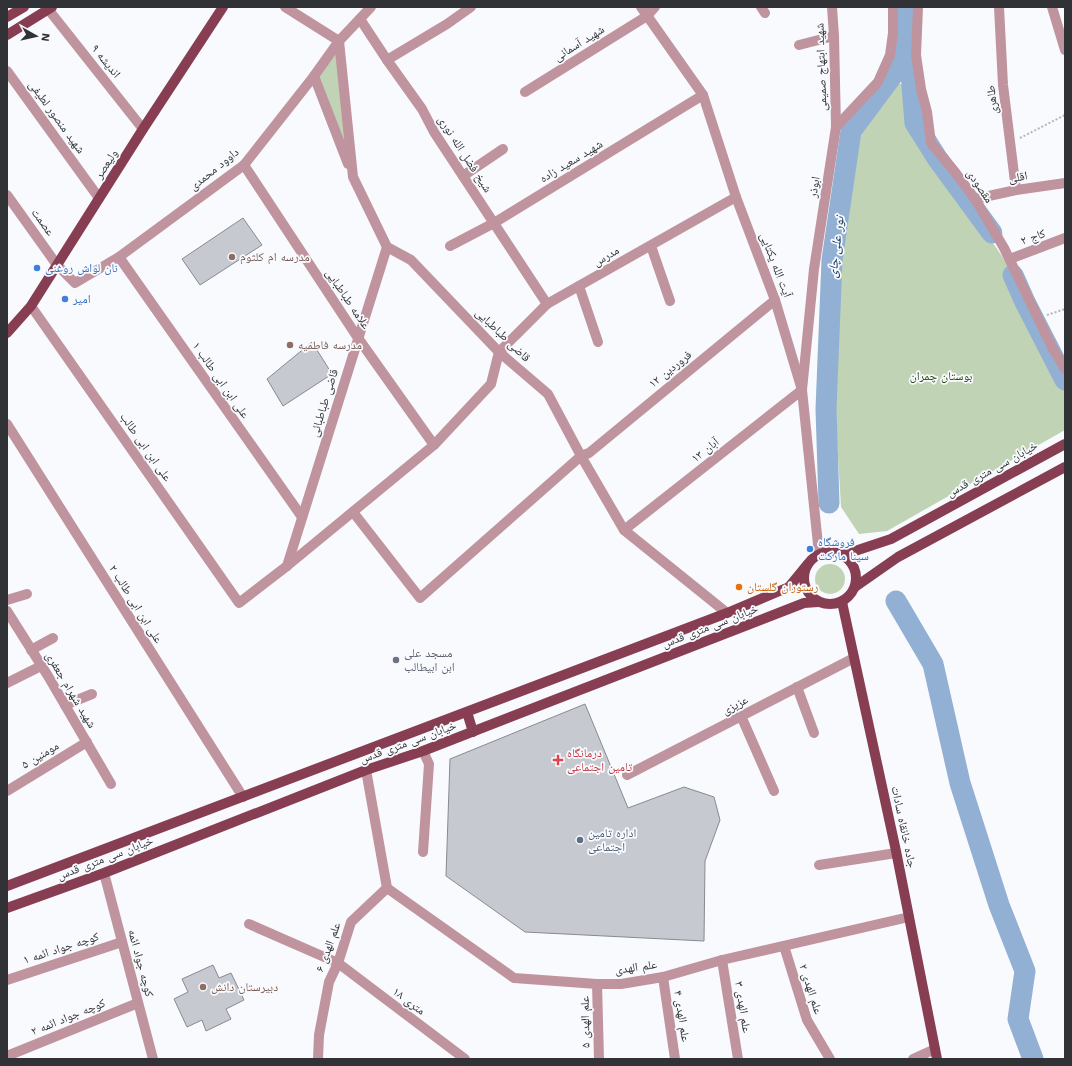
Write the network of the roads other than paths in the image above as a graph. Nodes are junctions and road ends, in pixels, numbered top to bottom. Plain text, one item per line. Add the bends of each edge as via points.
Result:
1 (24, 7) edge
2 (223, 7) edge
3 (285, 7) edge
4 (371, 7) edge
5 (471, 7) edge
6 (641, 7) edge
7 (654, 7) edge
8 (832, 7) edge
9 (893, 7) edge
10 (999, 7) edge
11 (1052, 7) edge
12 (50, 8) edge
13 (919, 8) edge
14 (647, 16) junction
15 (7, 17) edge
16 (360, 20) junction
17 (7, 35) edge
18 (834, 36) junction
19 (339, 41) junction
20 (799, 45) dead end
21 (1065, 50) edge
22 (386, 60) junction
23 (7, 71) edge
24 (314, 76) junction
25 (525, 92) dead end
26 (704, 96) junction
27 (836, 127) junction
28 (143, 129) junction
29 (503, 149) dead end
30 (244, 165) junction
31 (463, 176) junction
32 (353, 177) junction
33 (1065, 183) edge
34 (1016, 190) junction
35 (7, 195) edge
36 (736, 197) junction
37 (99, 198) junction
38 (975, 199) junction
39 (494, 223) junction
40 (1065, 238) edge
41 (450, 246) dead end
42 (651, 246) junction
43 (387, 248) junction
44 (119, 257) junction
45 (1010, 259) junction
46 (57, 265) junction
47 (75, 283) joint
48 (579, 286) junction
49 (775, 300) junction
50 (670, 301) dead end
51 (548, 304) junction
52 (31, 306) junction
53 (7, 333) edge
54 (358, 338) junction
55 (598, 342) dead end
56 (499, 352) junction
57 (1064, 367) edge
58 (802, 390) junction
59 (7, 424) edge
60 (1065, 444) edge
61 (434, 446) junction
62 (581, 456) junction
63 (1065, 467) edge
64 (353, 512) junction
65 (302, 518) junction
66 (624, 530) junction
67 (819, 554) junction
68 (843, 555) junction
69 (807, 565) junction
70 (287, 566) junction
71 (855, 587) junction
72 (27, 594) dead end
73 (7, 600) edge
74 (818, 602) junction
75 (842, 602) junction
76 (7, 612) edge
77 (727, 613) junction
78 (54, 638) dead end
79 (31, 650) junction
80 (854, 658) junction
81 (41, 666) junction
82 (7, 684) edge
83 (796, 688) junction
84 (92, 694) dead end
85 (65, 705) junction
86 (466, 712) junction
87 (741, 716) junction
88 (473, 732) junction
89 (814, 732) dead end
90 (87, 742) junction
91 (423, 751) junction
92 (366, 770) junction
93 (627, 775) dead end
94 (111, 784) dead end
95 (7, 791) edge
96 (774, 792) dead end
97 (243, 797) junction
98 (423, 852) dead end
99 (896, 853) junction
100 (819, 865) dead end
101 (104, 873) junction
102 (7, 886) edge
103 (388, 888) junction
104 (7, 908) edge
105 (909, 917) junction
106 (248, 924) dead end
107 (122, 942) junction
108 (784, 946) junction
109 (722, 960) junction
110 (338, 963) junction
111 (663, 977) junction
112 (7, 980) edge
113 (597, 984) junction
114 (138, 1003) junction
115 (936, 1054) edge
116 (7, 1056) edge
117 (320, 1057) edge
118 (153, 1059) edge
119 (465, 1059) edge
120 (599, 1059) edge
121 (675, 1059) edge
122 (738, 1059) edge
123 (830, 1059) edge
124 (913, 1059) edge

1 - 15 main road
2 - 28 main road, ولیعصر
3 - 19 street
4 - 16 street, داوود محمدی
5 - 22 street
6 - 14 street, آیت الله یکتایی
7 - 14 street
8 - 18 street, شهید ابتهاج صمیمی
9 - 27 street via 890,55 878,82
10 - 34 street, طاهری via 1003,85
11 - 21 street
12 - 17 main road
12 - 28 street, اندیشه ۹
13 - 38 street, مقصودی via 916,55 931,143
14 - 25 street, شهید آسمانی
14 - 26 street, آیت الله یکتایی
16 - 19 street, داوود محمدی
16 - 22 street, شیخ فضل الله نوری
18 - 20 street
18 - 27 street, شهید ابتهاج صمیمی
19 - 24 street, داوود محمدی
19 - 32 street
22 - 31 street, شیخ فضل الله نوری via 422,109
23 - 37 street, شهید منصور لطیفی
24 - 30 street, داوود محمدی
24 - 32 street
26 - 36 street, آیت الله یکتایی
26 - 39 street, شهید سعید زاده
27 - 58 street, ابوذر via 814,269
28 - 37 main road, ولیعصر
29 - 31 street
30 - 44 street, داوود محمدی
30 - 54 street, علامه طباطبایی
31 - 39 street, شیخ فضل الله نوری
32 - 43 street
33 - 34 street, اقلی
34 - 38 street, اقلی
35 - 46 street, عصمت
36 - 42 street, مدرس
36 - 49 street, آیت الله یکتایی
37 - 46 main road, ولیعصر
38 - 45 street, مقصودی
39 - 41 street, شهید سعید زاده
39 - 51 street, شیخ فضل الله نوری
40 - 45 street, کاج ۲
42 - 48 street, مدرس
42 - 50 street
43 - 54 street, قاضی طباطبائی
43 - 56 street, قاضی طباطبایی via 411,260
44 - 47 street, داوود محمدی
44 - 65 street, علی ابن ابی طالب ۱
45 - 57 street, مقصودی via 1052,348
46 - 47 street, عصمت
46 - 52 main road, ولیعصر
48 - 51 street, مدرس
48 - 55 street
49 - 58 street, آیت الله یکتایی
49 - 62 street, ۱۲ فروردین via 588,453
51 - 56 street, مدرس
52 - 53 main road, ولیعصر
52 - 70 street, علی ابن ابی طالب via 239,603
54 - 61 street, علامه طباطبایی
54 - 65 street, قاضی طباطبائی
56 - 61 street via 491,384
56 - 62 street, قاضی طباطبایی via 548,394
58 - 66 street, ۱۳ آبان
58 - 67 street, آیت الله یکتایی
59 - 97 street, علی ابن ابی طالب ۲
60 - 68 main road, خیابان سی متری قدس via 891,539
61 - 64 street
62 - 64 street, ۱۲ فروردین via 420,598
62 - 66 street, قاضی طباطبایی
63 - 71 main road via 898,556
64 - 70 street
65 - 70 street, قاضی طباطبائی
66 - 77 street, قاضی طباطبایی
67 - 68 main road via 835,552
67 - 69 main road
68 - 71 main road via 856,572
69 - 74 main road via 804,573 806,590
69 - 77 main road, خیابان سی متری قدس via 789,587
71 - 75 main road
72 - 73 street
74 - 75 main road via 828,605
74 - 88 main road, خیابان سی متری قدس via 804,604
75 - 80 main road, جاده خانقاه سادات
76 - 79 street, شهید شهرام جعفری
77 - 86 main road, خیابان سی متری قدس
78 - 79 street
79 - 81 street, شهید شهرام جعفری
80 - 83 street, عزیزی
80 - 99 main road, جاده خانقاه سادات
81 - 82 street
81 - 85 street, شهید شهرام جعفری
83 - 87 street, عزیزی
83 - 89 street
84 - 85 street
85 - 90 street, شهید شهرام جعفری
86 - 88 main road
86 - 97 main road, خیابان سی متری قدس
87 - 93 street, عزیزی
87 - 96 street
88 - 91 main road, خیابان سی متری قدس
90 - 94 street, شهید شهرام جعفری
90 - 95 street, ۵ مومنین
91 - 92 main road, خیابان سی متری قدس
91 - 98 street via 429,764
92 - 101 main road, خیابان سی متری قدس
92 - 103 street
97 - 102 main road, خیابان سی متری قدس
99 - 100 street
99 - 105 main road, جاده خانقاه سادات
101 - 104 main road, خیابان سی متری قدس
101 - 107 street, کوچه جواد ائمه
103 - 110 street, علم الهدی ۶ via 351,922
103 - 113 street, علم الهدی via 514,978
105 - 108 street, علم الهدی
105 - 115 main road, جاده خانقاه سادات
106 - 110 street, ۱۸ متری
107 - 112 street, کوچه جواد ائمه ۱
107 - 114 street, کوچه جواد ائمه
108 - 109 street, علم الهدی
108 - 123 street, علم الهدی ۲ via 807,1020
109 - 111 street, علم الهدی
109 - 122 street, علم الهدی ۳
110 - 117 street, علم الهدی ۶ via 329,982 319,1035
110 - 119 street, ۱۸ متری
111 - 113 street, علم الهدی via 621,984
111 - 121 street, علم الهدی ۴
113 - 120 street, علم الهدی ۵
114 - 116 street, کوچه جواد ائمه ۲
114 - 118 street, کوچه جواد ائمه
115 - 124 street

